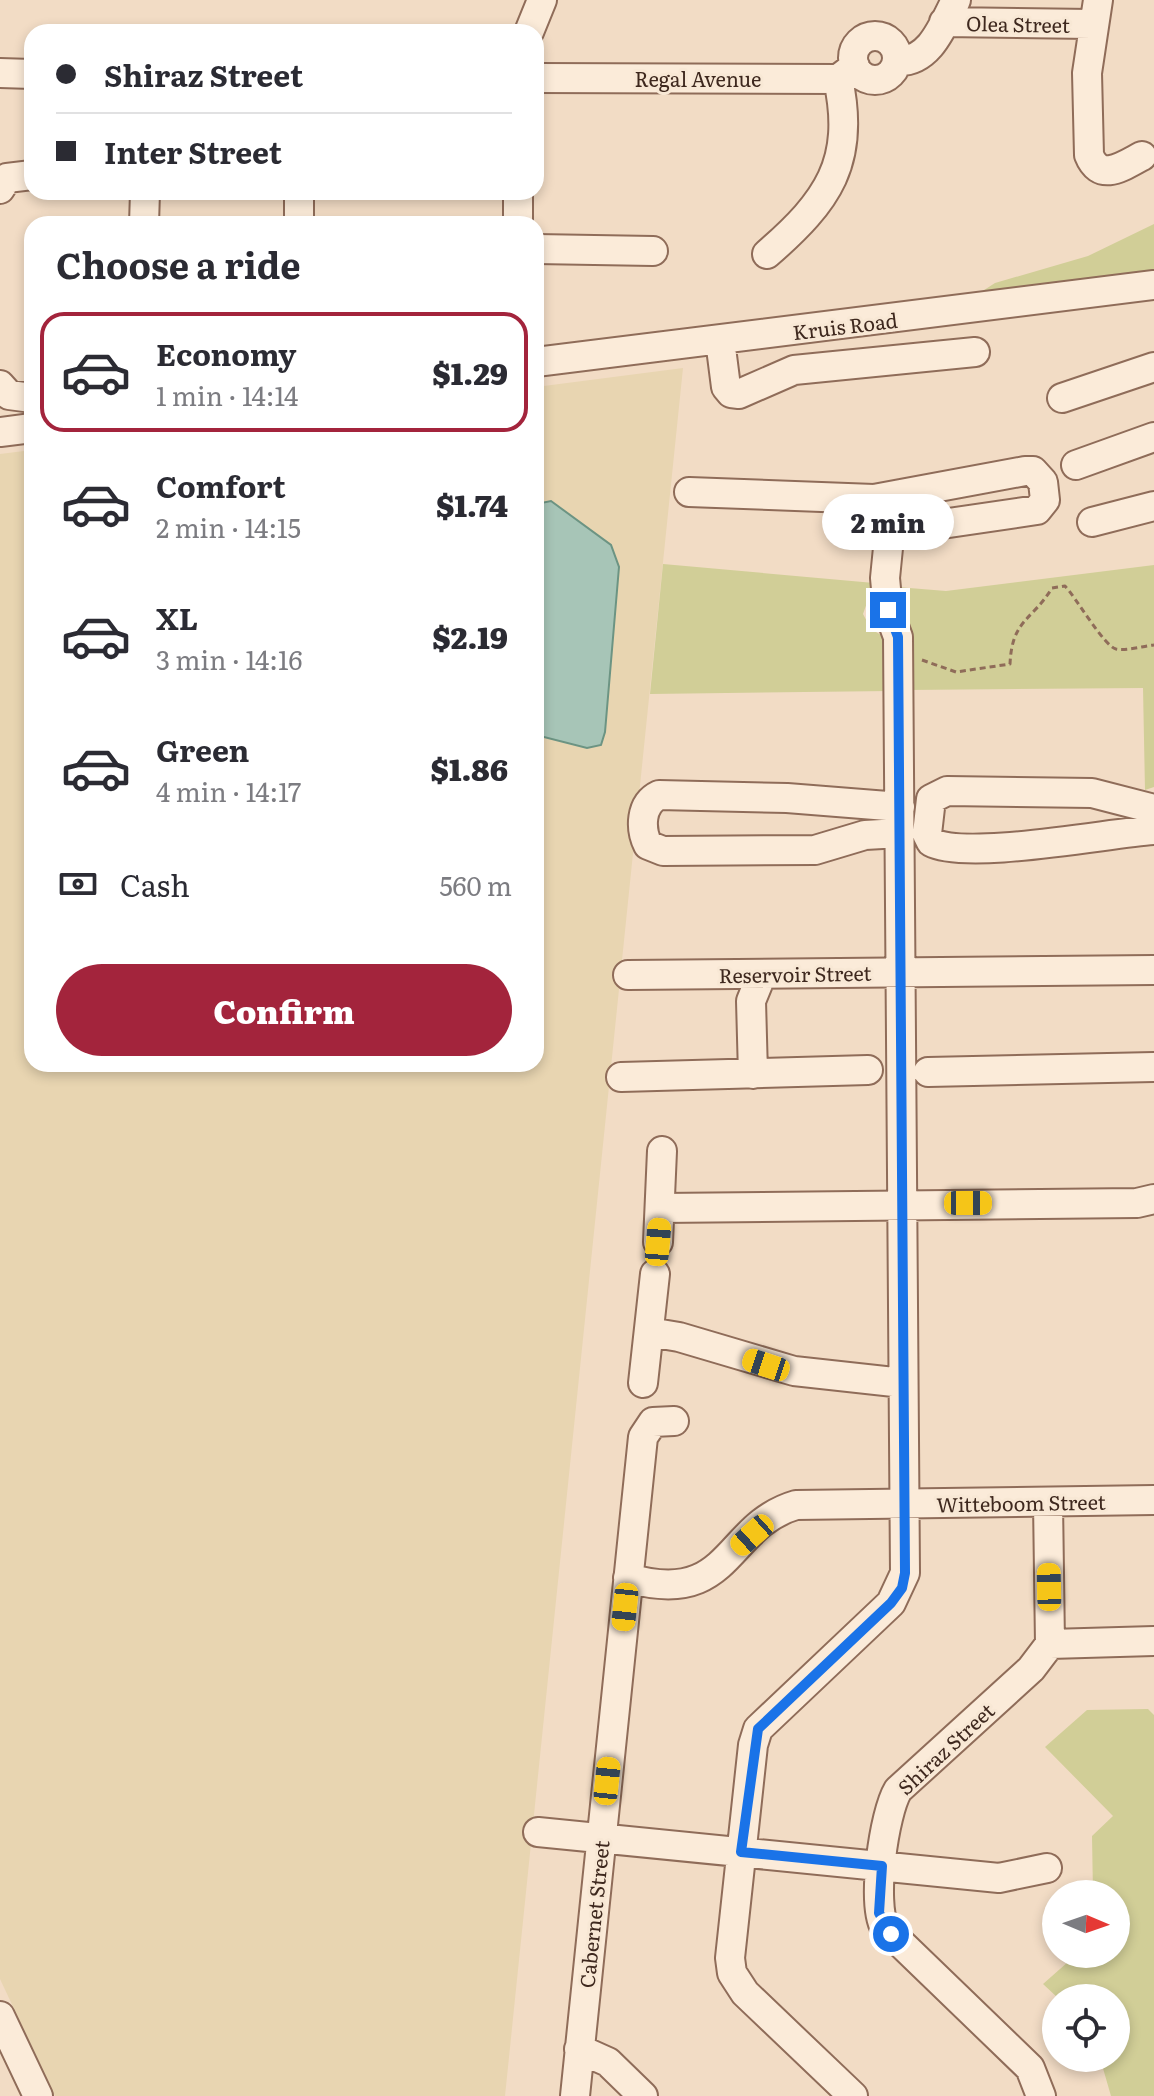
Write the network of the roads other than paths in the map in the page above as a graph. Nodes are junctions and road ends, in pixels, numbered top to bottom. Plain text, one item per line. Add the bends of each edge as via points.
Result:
1 (542, 0) edge
2 (1095, 12) edge
3 (944, 21) edge
4 (532, 24) edge
5 (897, 61) joint
6 (0, 73) edge
7 (847, 73) junction
8 (24, 74) edge
9 (544, 78) edge
10 (1142, 156) dead end
11 (24, 176) edge
12 (0, 189) edge
13 (544, 249) edge
14 (653, 251) dead end
15 (767, 254) dead end
16 (1154, 285) edge
17 (720, 340) junction
18 (975, 352) dead end
19 (544, 361) edge
20 (1154, 367) edge
21 (0, 385) edge
22 (24, 397) edge
23 (1062, 398) dead end
24 (24, 429) edge
25 (0, 432) edge
26 (1154, 437) edge
27 (1076, 465) dead end
28 (689, 492) dead end
29 (874, 499) junction
30 (1154, 506) edge
31 (1092, 522) dead end
32 (890, 528) junction
33 (842, 801) junction
34 (1154, 809) edge
35 (900, 820) junction
36 (1154, 830) edge
37 (844, 841) junction
38 (1154, 970) edge
39 (900, 972) junction
40 (762, 974) junction
41 (628, 975) dead end
42 (1154, 1067) edge
43 (868, 1070) dead end
44 (928, 1072) dead end
45 (753, 1074) junction
46 (621, 1077) dead end
47 (662, 1151) dead end
48 (1154, 1199) edge
49 (901, 1204) junction
50 (661, 1208) junction
51 (658, 1242) dead end
52 (655, 1274) dead end
53 (649, 1332) junction
54 (643, 1383) dead end
55 (903, 1383) junction
56 (674, 1421) dead end
57 (1154, 1500) edge
58 (1048, 1502) junction
59 (905, 1504) junction
60 (628, 1578) junction
61 (1154, 1641) edge
62 (1050, 1644) junction
63 (538, 1832) dead end
64 (601, 1839) junction
65 (741, 1852) junction
66 (882, 1866) junction
67 (1047, 1868) dead end
68 (0, 2016) edge
69 (579, 2049) junction
70 (38, 2096) edge
71 (575, 2096) edge
72 (643, 2096) edge
73 (853, 2096) edge
74 (1041, 2096) edge

1 - 4 street
2 - 3 street, Olea Street
2 - 10 street via 1087,73 1089,155 1104,171
3 - 5 street, Olea Street via 923,54 911,62
5 - 7 street, Regal Avenue via 890,74 876,80
6 - 8 street
7 - 9 street, Regal Avenue
7 - 15 street via 837,172 812,211
11 - 12 street via 7,178
13 - 14 street
16 - 17 street, Kruis Road
17 - 18 street via 726,387 739,394 794,370
17 - 19 street, Kruis Road
20 - 23 street
21 - 22 street via 9,395
24 - 25 street
26 - 27 street
28 - 29 street
29 - 32 street
29 - 32 street via 1025,471 1033,471 1043,482 1045,500 1037,510
30 - 31 street
32 - 35 street via 885,578 898,637
33 - 35 street
33 - 37 street
33 - 37 street via 659,795 646,807 643,819 648,845 663,851 815,850
34 - 36 street via 1092,793 947,791 931,799 927,834 931,842 951,848 1076,841
35 - 37 street
35 - 39 street
38 - 39 street, Reservoir Street
39 - 40 street, Reservoir Street
39 - 49 street
40 - 41 street, Reservoir Street
40 - 45 street via 751,1001
42 - 44 street
43 - 45 street
45 - 46 street
47 - 50 street
48 - 49 street
49 - 50 street
49 - 55 street
50 - 51 street
52 - 53 street
53 - 54 street
53 - 55 street via 794,1371
55 - 59 street
56 - 60 street, Cabernet Street via 653,1422 643,1437
57 - 58 street, Witteboom Street
58 - 59 street, Witteboom Street
58 - 62 street
59 - 60 street, Witteboom Street via 796,1505 774,1515 697,1581 669,1585
59 - 65 street via 902,1588 758,1729
60 - 64 street, Cabernet Street
61 - 62 street
62 - 66 street, Shiraz Street via 1031,1669 898,1790 890,1805
63 - 64 street
64 - 65 street
64 - 69 street, Cabernet Street
65 - 66 street
65 - 73 street via 732,1973 745,1993
66 - 67 street via 999,1878
66 - 74 street, Shiraz Street via 879,1913 885,1928 1030,2068
68 - 70 street
69 - 71 street, Cabernet Street
69 - 72 street via 608,2062

